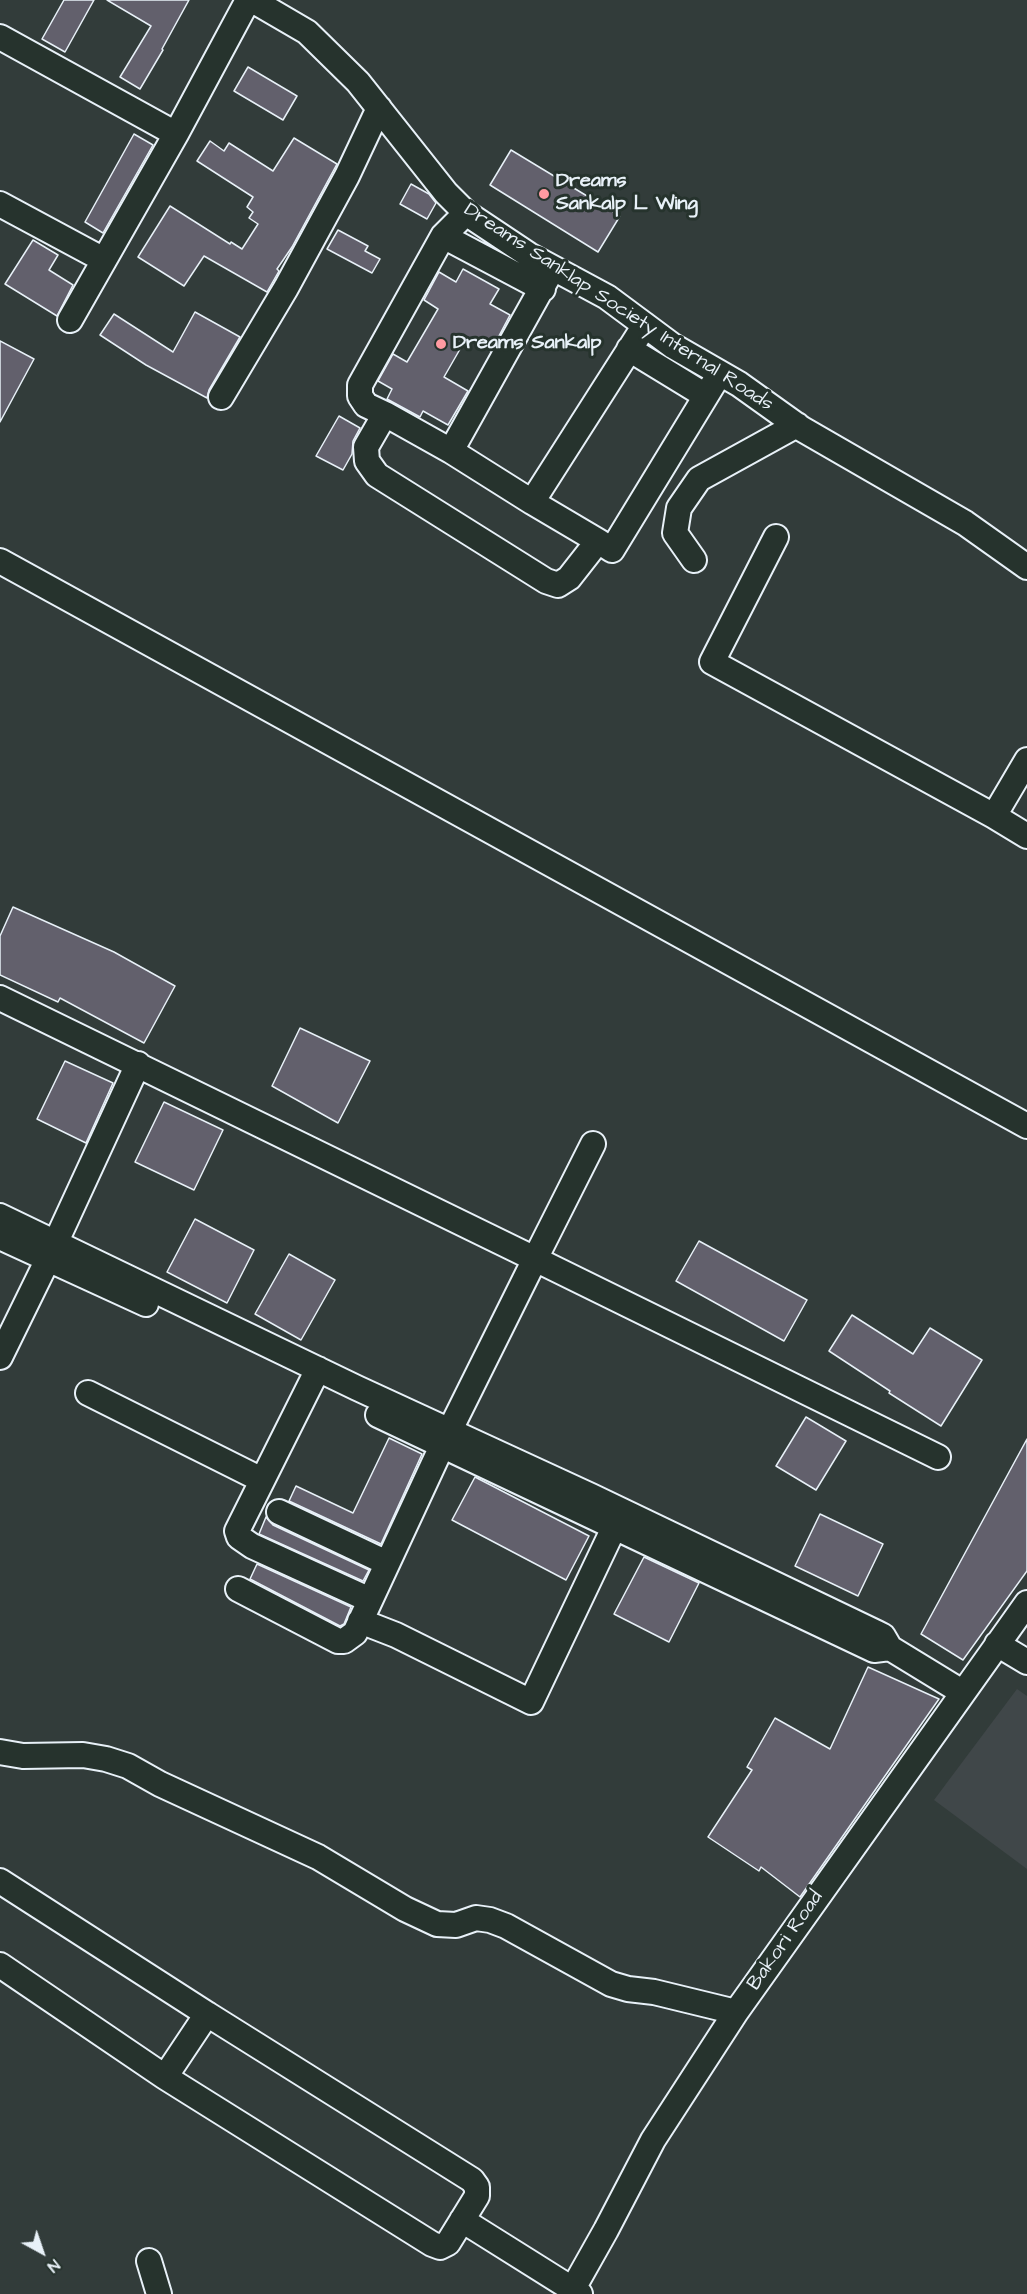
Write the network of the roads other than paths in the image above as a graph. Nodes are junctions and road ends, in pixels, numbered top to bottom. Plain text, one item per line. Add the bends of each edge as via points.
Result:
1 (250, 0) edge
2 (0, 37) edge
3 (379, 108) junction
4 (176, 134) junction
5 (0, 204) edge
6 (466, 213) junction
7 (443, 236) junction
8 (104, 260) junction
9 (548, 279) junction
10 (70, 320) dead end
11 (645, 325) junction
12 (629, 349) junction
13 (720, 373) junction
14 (706, 396) junction
15 (221, 397) dead end
16 (385, 414) junction
17 (797, 425) junction
18 (451, 451) junction
19 (532, 502) junction
20 (776, 537) dead end
21 (598, 541) junction
22 (694, 560) dead end
23 (0, 561) edge
24 (1027, 567) edge
25 (1027, 760) edge
26 (994, 816) junction
27 (1027, 836) edge
28 (0, 998) edge
29 (138, 1064) junction
30 (1027, 1126) edge
31 (593, 1144) dead end
32 (0, 1216) edge
33 (0, 1237) edge
34 (52, 1251) junction
35 (535, 1259) junction
36 (0, 1357) edge
37 (314, 1376) junction
38 (88, 1393) dead end
39 (446, 1438) junction
40 (938, 1457) dead end
41 (262, 1480) junction
42 (279, 1512) dead end
43 (618, 1519) junction
44 (387, 1563) junction
45 (238, 1589) dead end
46 (1027, 1603) edge
47 (365, 1611) junction
48 (997, 1644) junction
49 (1027, 1662) edge
50 (962, 1692) junction
51 (0, 1752) edge
52 (0, 1881) edge
53 (0, 1965) edge
54 (736, 2012) junction
55 (207, 2014) junction
56 (165, 2077) junction
57 (462, 2220) junction
58 (148, 2261) dead end
59 (574, 2292) edge
60 (159, 2294) edge

1 - 3 street, Dreams Sanklap Society Internal Roads via 307,33
1 - 4 street
2 - 4 street
3 - 6 street, Dreams Sanklap Society Internal Roads
3 - 15 street via 347,176
4 - 8 street
5 - 8 street
6 - 7 street
6 - 9 street, Dreams Sanklap Society Internal Roads via 529,255
7 - 9 street
7 - 16 street via 360,385 360,396 366,405
8 - 10 street
9 - 11 street, Dreams Sanklap Society Internal Roads via 607,297
9 - 18 street
11 - 12 street
11 - 13 street, Dreams Sanklap Society Internal Roads
12 - 14 street
12 - 19 street
13 - 14 street
13 - 17 street, Dreams Sanklap Society Internal Roads
14 - 21 street via 612,550
16 - 18 street
16 - 21 street via 366,447 367,461 377,475 546,581 558,585 569,578
17 - 22 street via 699,479 679,508 675,533
17 - 24 street, Dreams Sanklap Society Internal Roads via 966,522
18 - 19 street
19 - 21 street
20 - 26 street via 712,662
23 - 30 street
25 - 26 street
26 - 27 street
28 - 29 street
29 - 34 street
29 - 35 street
31 - 35 street
32 - 34 street
33 - 34 street
34 - 36 street
34 - 37 street via 183,1321
35 - 39 street
35 - 40 street
37 - 39 street
37 - 41 street
38 - 41 street
39 - 43 street
39 - 44 street
41 - 47 street via 237,1531 239,1537
42 - 44 street
43 - 47 street via 531,1702 396,1635
43 - 50 street via 874,1650 890,1648
44 - 47 street
45 - 47 street via 338,1641 355,1633
46 - 48 street, Bakori Road
48 - 49 street
48 - 50 street, Bakori Road
50 - 54 street, Bakori Road
51 - 54 street via 22,1756 83,1755 128,1766 318,1857 437,1924 456,1925 476,1918 490,1920 611,1984
52 - 55 street
53 - 56 street
54 - 59 street, Bakori Road via 653,2140
55 - 56 street
55 - 57 street via 472,2181 477,2196
56 - 57 street via 432,2244 440,2247 447,2243
57 - 59 street
58 - 60 street

